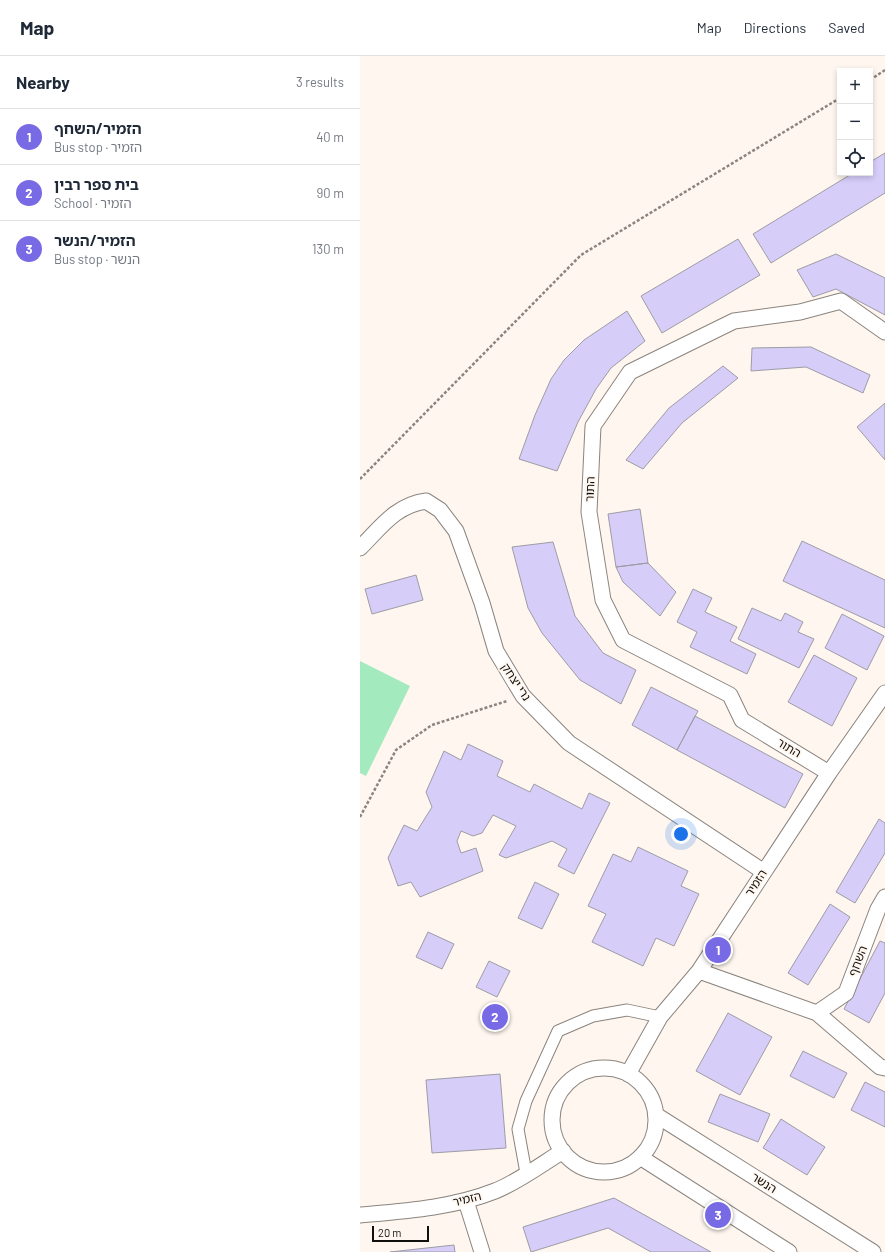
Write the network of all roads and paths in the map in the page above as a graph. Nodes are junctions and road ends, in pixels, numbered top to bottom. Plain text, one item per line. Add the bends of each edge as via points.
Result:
1 (885, 70) edge
2 (873, 78) edge
3 (837, 100) edge
4 (885, 332) edge
5 (360, 479) edge
6 (360, 548) edge
7 (885, 693) edge
8 (523, 696) junction
9 (829, 773) junction
10 (360, 817) edge
11 (764, 872) junction
12 (885, 897) edge
13 (699, 971) junction
14 (817, 1013) junction
15 (660, 1016) junction
16 (885, 1068) edge
17 (628, 1074) junction
18 (656, 1115) junction
19 (563, 1152) junction
20 (640, 1157) junction
21 (526, 1174) junction
22 (466, 1200) junction
23 (360, 1215) edge
24 (482, 1252) edge
25 (789, 1252) edge
26 (873, 1252) edge

1 - 2 path
3 - 5 path via 581,255
4 - 9 street, התור via 841,301 800,312 734,321 630,372 593,426 589,512 603,600 623,640 730,695 742,720
6 - 8 street, נרי יצחק via 393,515 412,503 426,501 440,510 456,531 496,651
7 - 9 street, הזמיר
8 - 10 path via 432,725 396,750
8 - 11 street, נרי יצחק via 569,743
9 - 11 street, הזמיר
11 - 13 street, הזמיר
12 - 14 street, השחף via 846,993
13 - 14 street
13 - 15 street, הזמיר
14 - 16 street via 880,1067
15 - 17 street, הזמיר
15 - 21 street via 627,1010 593,1016 558,1031 526,1101 518,1129
17 - 18 street via 642,1084 652,1098
17 - 19 street via 614,1068 598,1068 583,1072 560,1092 552,1122
18 - 20 street via 650,1145
18 - 26 street, הנשר
19 - 20 street via 583,1167 607,1171 630,1164
19 - 21 street, הזמיר
20 - 25 street
21 - 22 street, הזמיר via 496,1191
22 - 23 street, הזמיר via 404,1211
22 - 24 street

